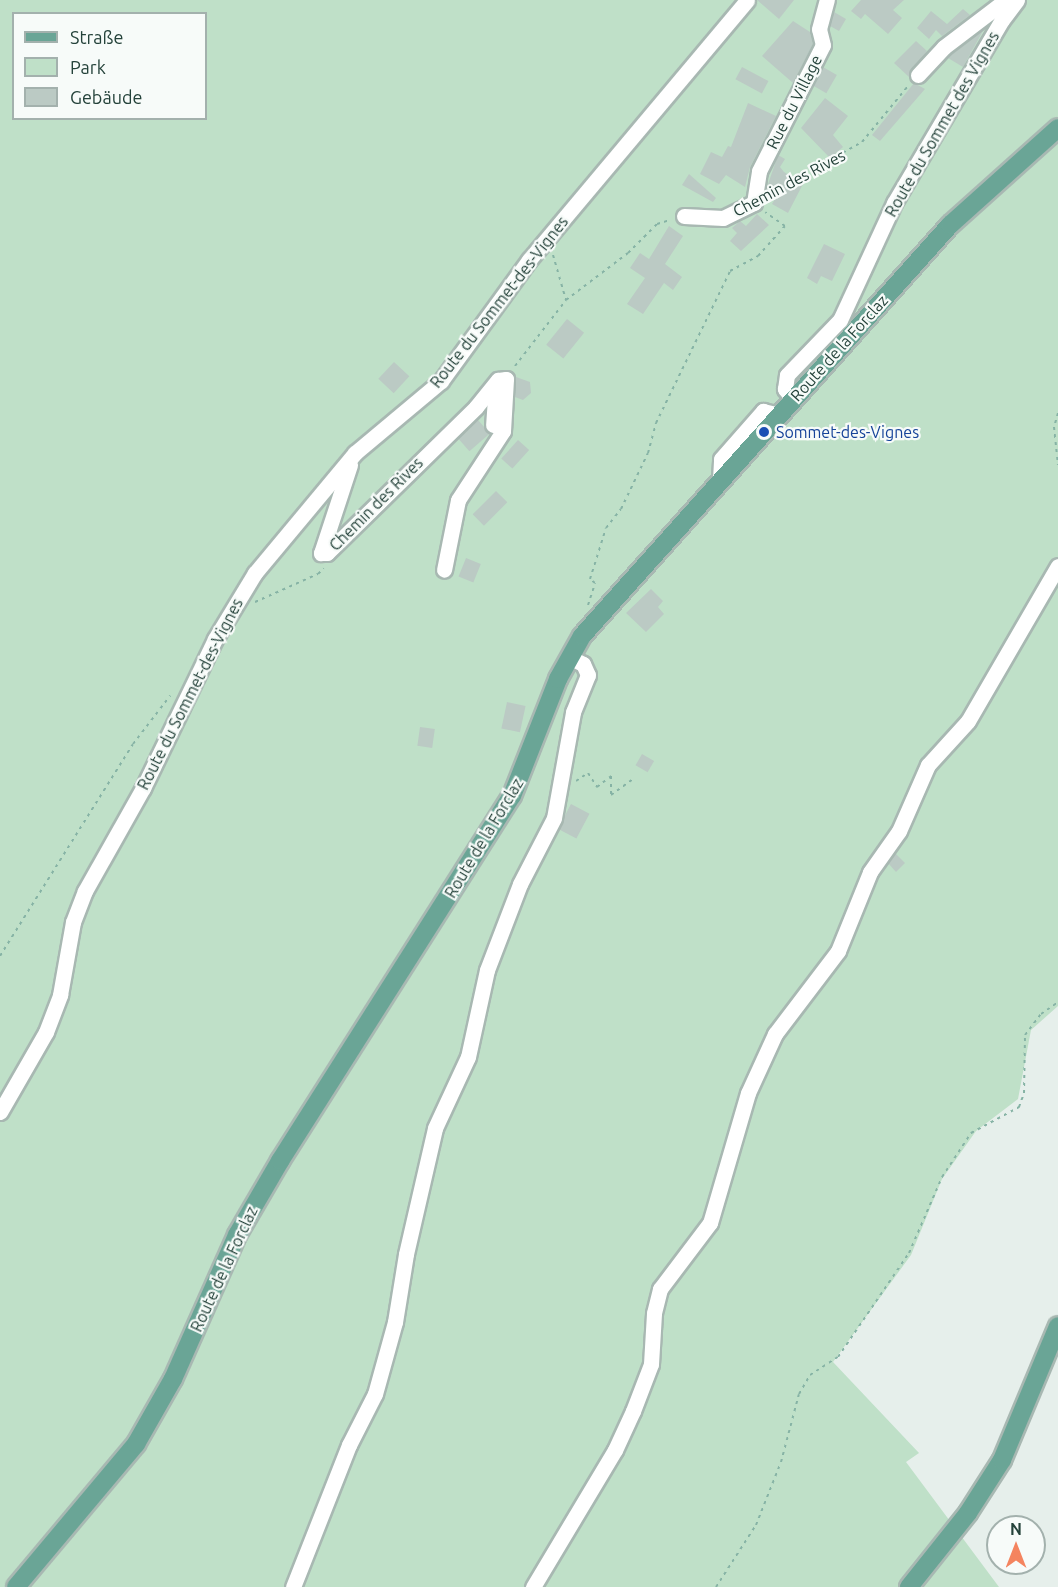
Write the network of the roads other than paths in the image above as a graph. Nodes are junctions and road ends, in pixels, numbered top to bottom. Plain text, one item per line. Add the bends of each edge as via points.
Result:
1 (747, 0) edge
2 (827, 0) edge
3 (1006, 0) edge
4 (1017, 0) edge
5 (918, 75) road end
6 (1058, 128) edge
7 (754, 204) joint
8 (684, 216) road end
9 (491, 390) junction
10 (793, 399) junction
11 (493, 425) dead end
12 (355, 453) junction
13 (1058, 566) edge
14 (444, 570) dead end
15 (569, 657) junction
16 (0, 1112) edge
17 (1058, 1326) edge
18 (16, 1587) edge
19 (293, 1587) edge
20 (533, 1587) edge
21 (909, 1587) edge

1 - 12 street, Route du Sommet-des-Vignes via 548,238 441,381
2 - 7 street, Rue du Village via 819,29 823,45 759,171
3 - 5 street via 944,47
4 - 10 street, Route du Sommet des Vignes via 894,204 840,320 787,375 785,389
6 - 10 main road, Route de la Forclaz via 968,207
7 - 8 street, Chemin des Rives via 723,218
9 - 11 street via 495,398
9 - 12 street, Chemin des Rives via 327,553 321,553
9 - 14 street, Chemin des Rives via 499,379 506,379 503,431 458,500
10 - 15 main road, Route de la Forclaz via 586,631
12 - 16 street, Route du Sommet-des-Vignes via 255,573 215,639 143,788 81,898 60,995 46,1032
13 - 20 street via 968,721 928,765 899,831 870,872 838,951 799,997 771,1042 748,1093 710,1223 671,1272 658,1296 651,1364 633,1411 612,1456
15 - 18 main road, Route de la Forclaz via 512,796 237,1235 173,1379 136,1444
15 - 19 street via 583,664 588,675 573,712 554,818 524,877 487,970 468,1057 435,1128 375,1394 349,1445
17 - 21 main road via 1016,1431 994,1474

